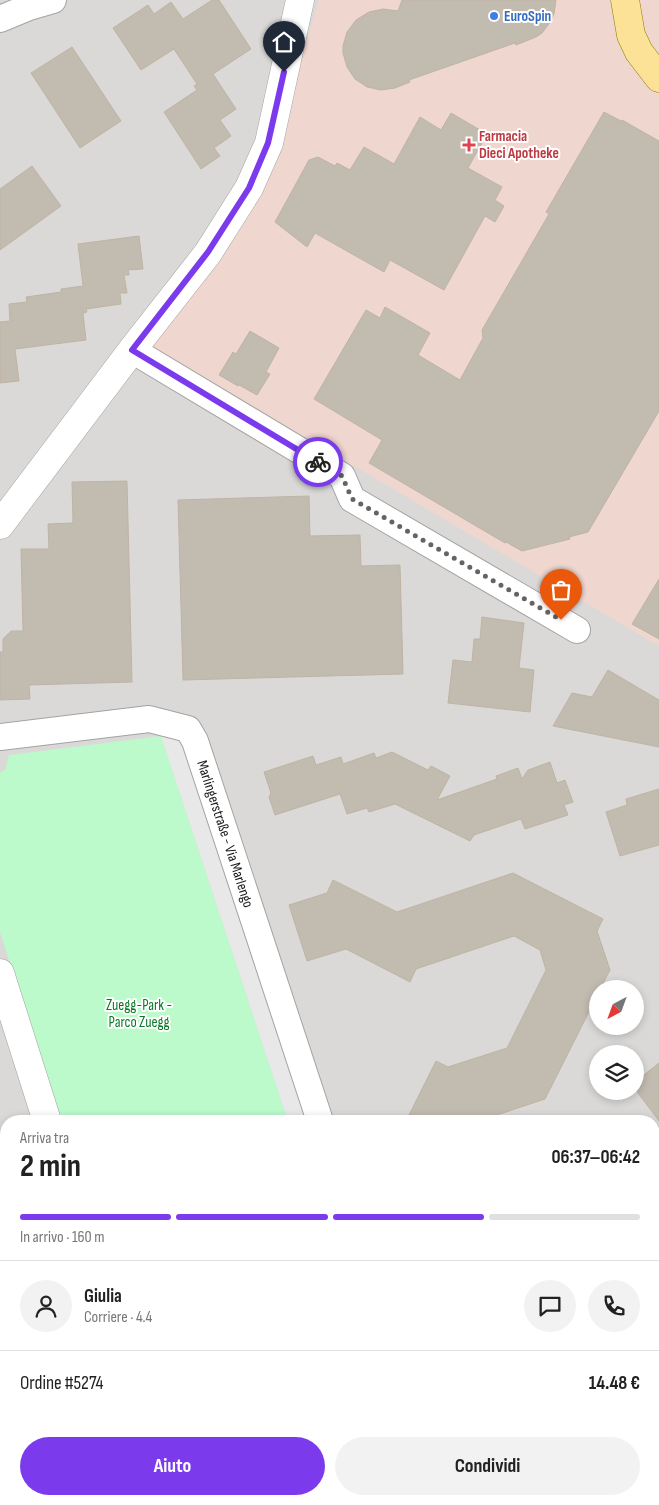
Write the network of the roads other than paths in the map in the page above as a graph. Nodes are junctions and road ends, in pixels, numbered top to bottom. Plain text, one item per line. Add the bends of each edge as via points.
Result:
1 (53, 0) edge
2 (300, 0) edge
3 (627, 4) edge
4 (0, 19) edge
5 (659, 78) edge
6 (132, 350) junction
7 (0, 525) edge
8 (577, 630) dead end
9 (0, 737) edge
10 (0, 973) edge
11 (45, 1115) edge
12 (318, 1115) edge

1 - 4 street
2 - 6 street via 268,143 249,188 208,252
3 - 5 main road via 631,35 639,52
6 - 7 street
6 - 8 street via 342,476 352,499
9 - 12 street, Marlingerstraße - Via Marlengo via 149,719 188,729 195,741
10 - 11 street

